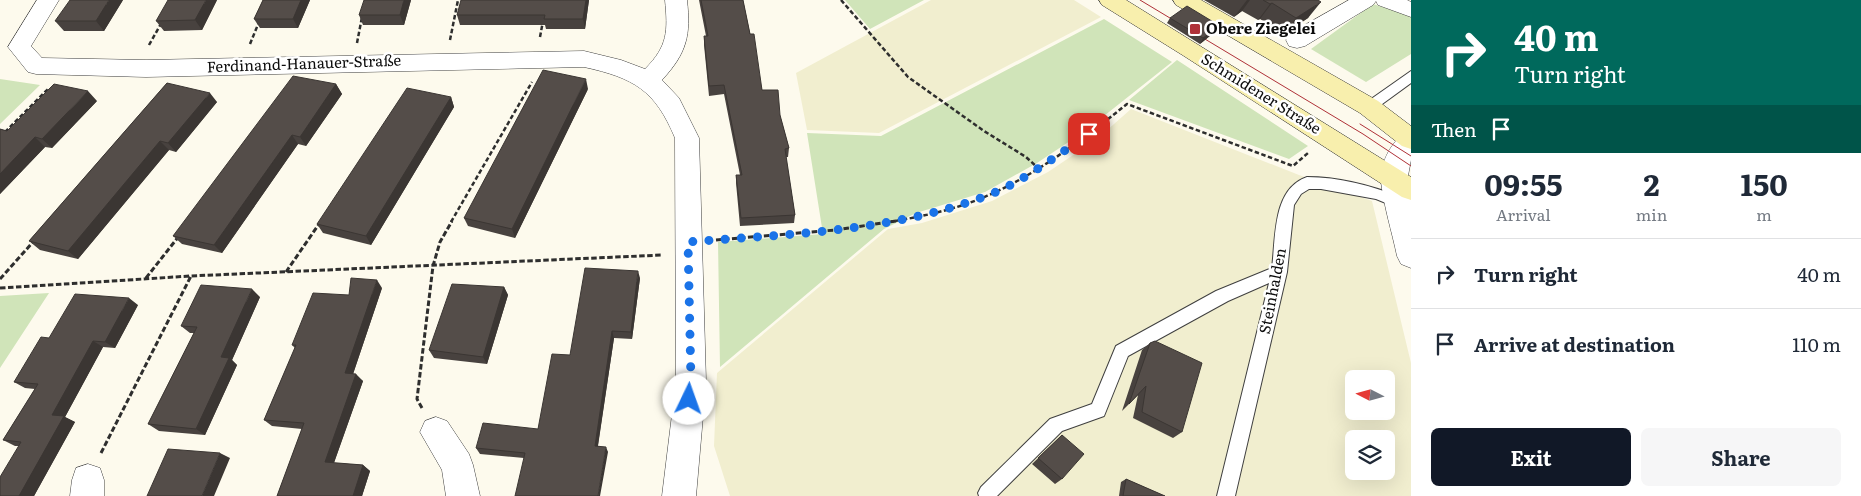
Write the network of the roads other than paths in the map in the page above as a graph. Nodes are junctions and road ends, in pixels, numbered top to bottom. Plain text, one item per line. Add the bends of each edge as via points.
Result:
1 (48, 0) edge
2 (676, 0) edge
3 (1110, 0) edge
4 (1184, 0) edge
5 (1365, 0) edge
6 (1386, 0) edge
7 (1411, 10) edge
8 (1297, 40) edge
9 (1411, 76) edge
10 (648, 80) junction
11 (1369, 107) junction
12 (1411, 140) edge
13 (1401, 191) edge
14 (1411, 256) edge
15 (1279, 272) junction
16 (436, 432) road end
17 (987, 493) dead end
18 (463, 496) edge
19 (679, 496) edge
20 (1226, 496) edge

1 - 10 street, Ferdinand-Hanauer-Straße via 19,47 36,66 137,68 584,59 609,63
2 - 10 street via 677,41 672,54
3 - 13 main road, Schmidener Straße via 1305,121
4 - 11 main road
5 - 8 street
6 - 7 street
9 - 11 lane
10 - 19 street, Ferdinand-Hanauer-Straße via 666,96 679,115 687,138 691,382
11 - 12 main road
12 - 13 street via 1398,158
13 - 14 street
13 - 15 lane, Steinhalden via 1378,194 1321,183 1307,183 1296,190 1287,204
15 - 17 lane via 1222,296 1122,350 1098,410 1056,425
15 - 20 lane, Steinhalden
16 - 18 street via 457,465

